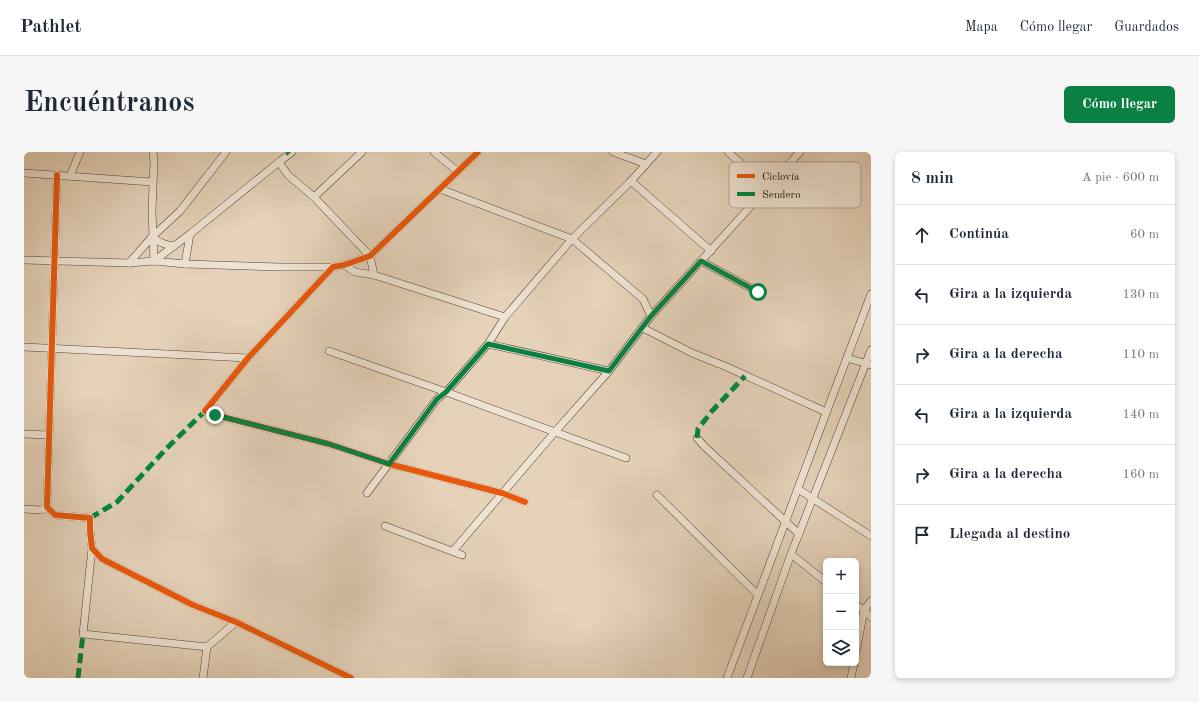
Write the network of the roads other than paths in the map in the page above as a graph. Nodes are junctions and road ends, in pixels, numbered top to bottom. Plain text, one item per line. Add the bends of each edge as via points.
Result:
1 (80, 152) edge
2 (153, 152) edge
3 (226, 152) edge
4 (292, 152) edge
5 (362, 152) edge
6 (434, 152) edge
7 (478, 152) edge
8 (613, 152) edge
9 (657, 152) edge
10 (728, 152) edge
11 (800, 152) edge
12 (278, 162) junction
13 (739, 162) edge
14 (791, 162) edge
15 (646, 164) junction
16 (458, 171) junction
17 (24, 173) edge
18 (57, 175) junction
19 (70, 176) junction
20 (631, 181) junction
21 (152, 182) junction
22 (440, 189) junction
23 (314, 197) junction
24 (749, 208) edge
25 (190, 234) junction
26 (152, 236) junction
27 (572, 239) junction
28 (174, 246) junction
29 (711, 251) junction
30 (370, 256) junction
31 (24, 260) edge
32 (54, 260) junction
33 (154, 261) junction
34 (701, 261) junction
35 (129, 263) junction
36 (185, 264) junction
37 (344, 265) junction
38 (333, 267) junction
39 (374, 275) junction
40 (758, 292) dead end
41 (871, 294) edge
42 (651, 316) junction
43 (505, 317) junction
44 (643, 328) junction
45 (488, 344) junction
46 (24, 347) edge
47 (52, 348) junction
48 (871, 350) edge
49 (330, 351) dead end
50 (248, 358) junction
51 (847, 358) junction
52 (868, 364) edge
53 (609, 371) junction
54 (446, 392) junction
55 (826, 412) junction
56 (554, 432) junction
57 (24, 434) edge
58 (49, 434) junction
59 (697, 438) dead end
60 (626, 458) dead end
61 (389, 464) junction
62 (798, 488) junction
63 (367, 493) dead end
64 (502, 493) junction
65 (657, 495) dead end
66 (814, 498) junction
67 (525, 502) dead end
68 (47, 507) junction
69 (24, 509) edge
70 (786, 522) junction
71 (385, 526) dead end
72 (799, 534) junction
73 (871, 536) edge
74 (92, 548) junction
75 (453, 551) junction
76 (791, 554) junction
77 (462, 555) dead end
78 (823, 580) edge
79 (758, 595) junction
80 (871, 601) edge
81 (859, 607) edge
82 (864, 610) junction
83 (871, 617) edge
84 (236, 622) junction
85 (859, 636) edge
86 (206, 647) junction
87 (853, 666) edge
88 (203, 678) edge
89 (351, 678) edge
90 (728, 678) edge
91 (747, 678) edge
92 (851, 678) edge

1 - 19 street
2 - 21 street
3 - 26 street via 180,211
4 - 12 street
5 - 23 street
6 - 16 street
7 - 16 street
8 - 15 street
9 - 15 street
10 - 13 street
11 - 14 street
12 - 23 street via 288,175
12 - 25 street
15 - 20 street
16 - 22 street
17 - 18 street
18 - 19 street
18 - 32 street
19 - 21 street
20 - 27 street
20 - 29 street
21 - 26 street
22 - 27 street
22 - 30 street
23 - 30 street
24 - 29 street
25 - 28 street
25 - 36 street
26 - 28 street via 159,242
26 - 33 street
26 - 35 street
27 - 42 street via 643,299
27 - 43 street
28 - 33 street
29 - 34 street
30 - 37 street
30 - 39 street
31 - 32 street
32 - 35 street
32 - 47 street
33 - 35 street
33 - 36 street
34 - 40 street
34 - 42 street
36 - 38 street
37 - 38 street
37 - 39 street via 355,272
38 - 50 street
39 - 43 street
41 - 51 street
42 - 44 street
43 - 45 street
44 - 53 street
44 - 55 street via 692,353
45 - 53 street
45 - 54 street
46 - 47 street
47 - 50 street
47 - 58 street
48 - 52 street
49 - 54 street
50 - 61 street via 205,411 329,444
51 - 52 street
51 - 55 street
52 - 66 street
53 - 56 street
54 - 56 street
54 - 61 street via 437,399
55 - 62 street
56 - 60 street
56 - 64 street
57 - 58 street
58 - 68 street
59 - 70 street
61 - 63 street
61 - 64 street
62 - 66 street
62 - 70 street
64 - 67 street
64 - 75 street
65 - 79 street
66 - 72 street
66 - 73 street
68 - 69 street via 41,510
68 - 74 street via 55,515 90,518
70 - 72 street
70 - 79 street
71 - 75 street
72 - 76 street
74 - 84 street via 102,559 193,605
74 - 86 street via 83,634
75 - 77 street
76 - 78 street
76 - 91 street
79 - 90 street
80 - 82 street
81 - 82 street
82 - 83 street
82 - 85 street
84 - 86 street
84 - 89 street
86 - 88 street
87 - 92 street

